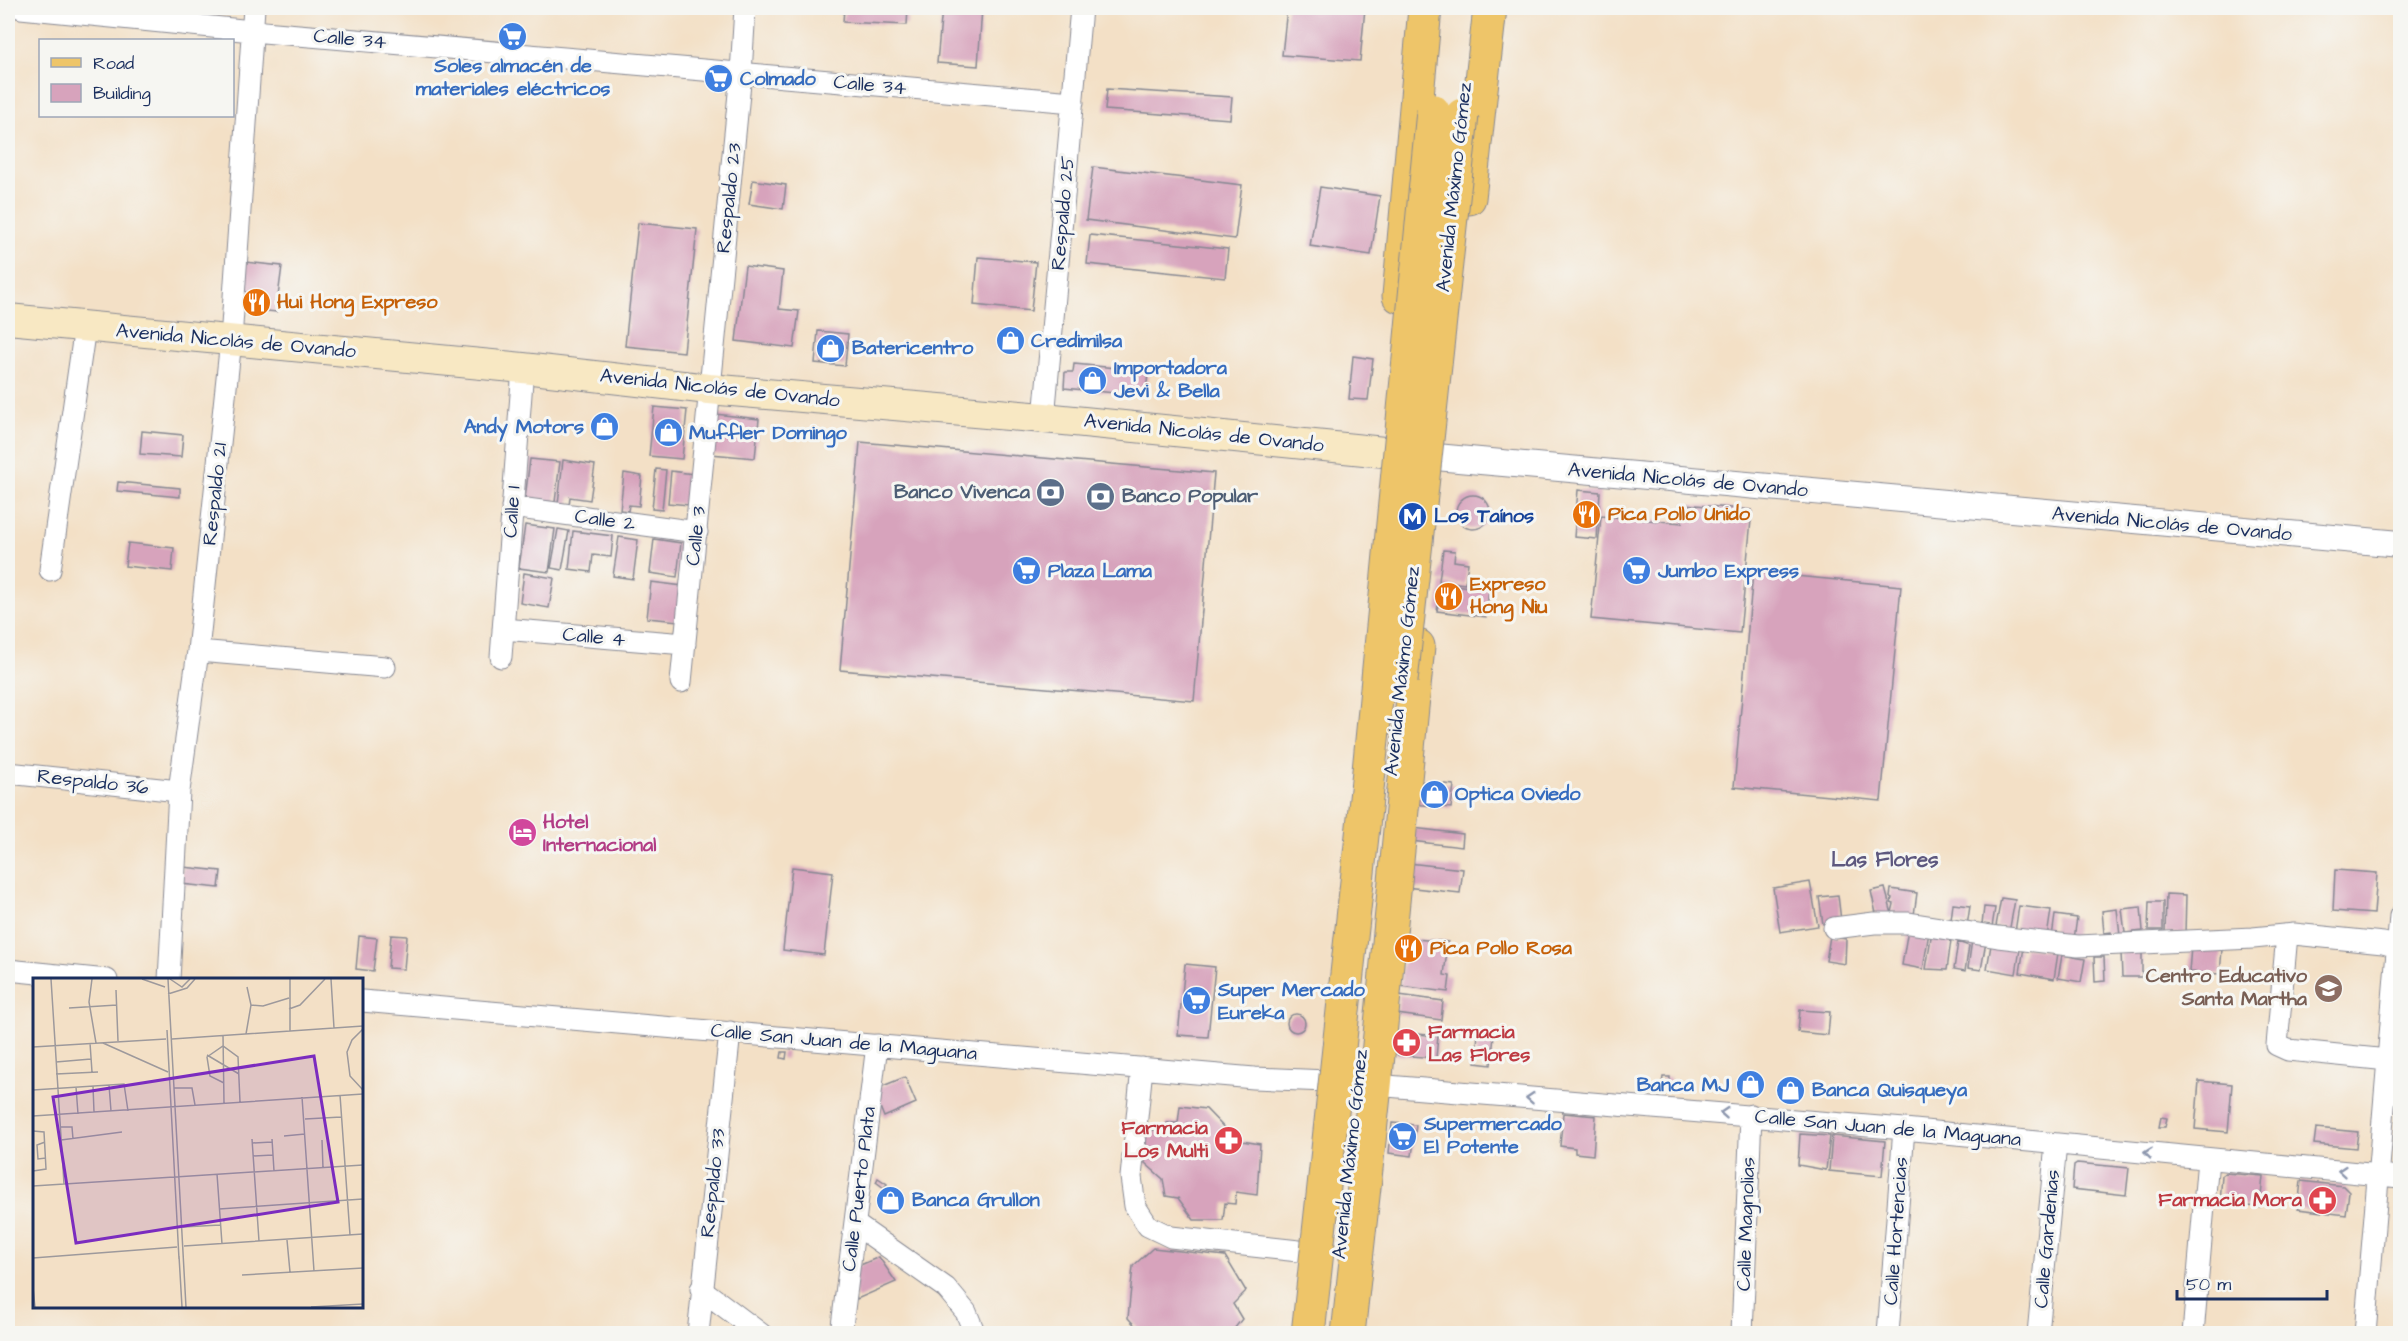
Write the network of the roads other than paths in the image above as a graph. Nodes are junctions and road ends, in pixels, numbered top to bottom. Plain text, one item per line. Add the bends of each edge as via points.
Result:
1 (21, 8) edge
2 (254, 8) edge
3 (745, 8) edge
4 (1081, 8) edge
5 (1425, 8) edge
6 (1443, 8) edge
7 (1471, 8) edge
8 (1490, 8) edge
9 (252, 31) junction
10 (741, 74) junction
11 (1073, 102) junction
12 (1448, 113) junction
13 (8, 320) edge
14 (85, 327) junction
15 (231, 340) junction
16 (523, 368) junction
17 (709, 389) junction
18 (1044, 418) junction
19 (1385, 451) junction
20 (1436, 458) junction
21 (512, 507) junction
22 (697, 532) junction
23 (2400, 544) edge
24 (50, 570) dead end
25 (503, 629) junction
26 (685, 644) junction
27 (198, 651) junction
28 (501, 657) dead end
29 (385, 667) dead end
30 (681, 682) dead end
31 (8, 773) edge
32 (179, 791) junction
33 (2400, 916) edge
34 (1834, 928) dead end
35 (2287, 935) junction
36 (2398, 947) junction
37 (8, 970) edge
38 (87, 978) edge
39 (169, 978) edge
40 (363, 1001) edge
41 (730, 1032) junction
42 (877, 1045) junction
43 (2388, 1060) junction
44 (1142, 1068) junction
45 (1327, 1081) junction
46 (1375, 1086) junction
47 (1751, 1115) junction
48 (1904, 1129) junction
49 (2056, 1144) junction
50 (2208, 1159) junction
51 (2390, 1175) edge
52 (855, 1224) junction
53 (1308, 1252) junction
54 (701, 1289) junction
55 (698, 1334) edge
56 (761, 1334) edge
57 (841, 1334) edge
58 (975, 1334) edge
59 (1298, 1334) edge
60 (1308, 1334) edge
61 (1331, 1334) edge
62 (1348, 1334) edge
63 (1742, 1334) edge
64 (1888, 1334) edge
65 (2038, 1334) edge
66 (2193, 1334) edge
67 (2365, 1334) edge

1 - 9 street, Calle 34
2 - 9 street, Respaldo 21
3 - 10 street, Respaldo 23
4 - 11 street, Respaldo 25
5 - 19 main road
6 - 12 main road, Avenida Máximo Gómez
7 - 12 main road, Avenida Máximo Gómez
8 - 20 main road
9 - 10 street, Calle 34
9 - 15 street, Respaldo 21
10 - 11 street, Calle 34
10 - 17 street, Respaldo 23
11 - 18 street, Respaldo 25
12 - 60 main road, Avenida Máximo Gómez, bridge via 1368,782
12 - 61 main road, Avenida Máximo Gómez, bridge
13 - 14 main road, Avenida Nicolás de Ovando
14 - 15 main road, Avenida Nicolás de Ovando
14 - 24 street
15 - 16 main road, Avenida Nicolás de Ovando
15 - 27 street, Respaldo 21
16 - 17 main road, Avenida Nicolás de Ovando
16 - 21 street, Calle 1
17 - 18 main road, Avenida Nicolás de Ovando
17 - 22 street, Calle 3
18 - 19 main road, Avenida Nicolás de Ovando
19 - 20 main road, Avenida Nicolás de Ovando
19 - 45 main road
20 - 23 street, Avenida Nicolás de Ovando
20 - 46 main road
21 - 22 street, Calle 2
21 - 25 street, Calle 1
22 - 26 street, Calle 3
25 - 26 street, Calle 4
25 - 28 street, Calle 1
26 - 30 street, Calle 3
27 - 29 street
27 - 32 street, Respaldo 21
31 - 32 street, Respaldo 36
32 - 39 street, Respaldo 21
33 - 36 street
34 - 35 street via 1909,923 2078,946
35 - 36 street
35 - 43 street via 2277,1045 2288,1050
36 - 43 street
37 - 38 street
40 - 41 street, Calle San Juan de la Maguana
41 - 42 street, Calle San Juan de la Maguana
41 - 54 street, Respaldo 33
42 - 44 street, Calle San Juan de la Maguana
42 - 52 street, Calle Puerto Plata
43 - 51 street
44 - 45 street, Calle San Juan de la Maguana
44 - 53 street via 1131,1177 1135,1206 1148,1226 1171,1237
45 - 46 street, Calle San Juan de la Maguana
45 - 53 main road
47 -> 46 street, Calle San Juan de la Maguana
46 - 62 main road
47 - 48 street, Calle San Juan de la Maguana
47 - 63 street, Calle Magnolias
48 - 49 street, Calle San Juan de la Maguana
48 - 64 street, Calle Hortencias
50 -> 49 street, Calle San Juan de la Maguana
49 - 65 street, Calle Gardenias
51 -> 50 street, Calle San Juan de la Maguana
50 - 66 street
51 - 67 street
52 - 57 street, Calle Puerto Plata
52 - 58 street via 946,1288 966,1312
53 - 59 main road
54 - 55 street, Respaldo 33
54 - 56 street

